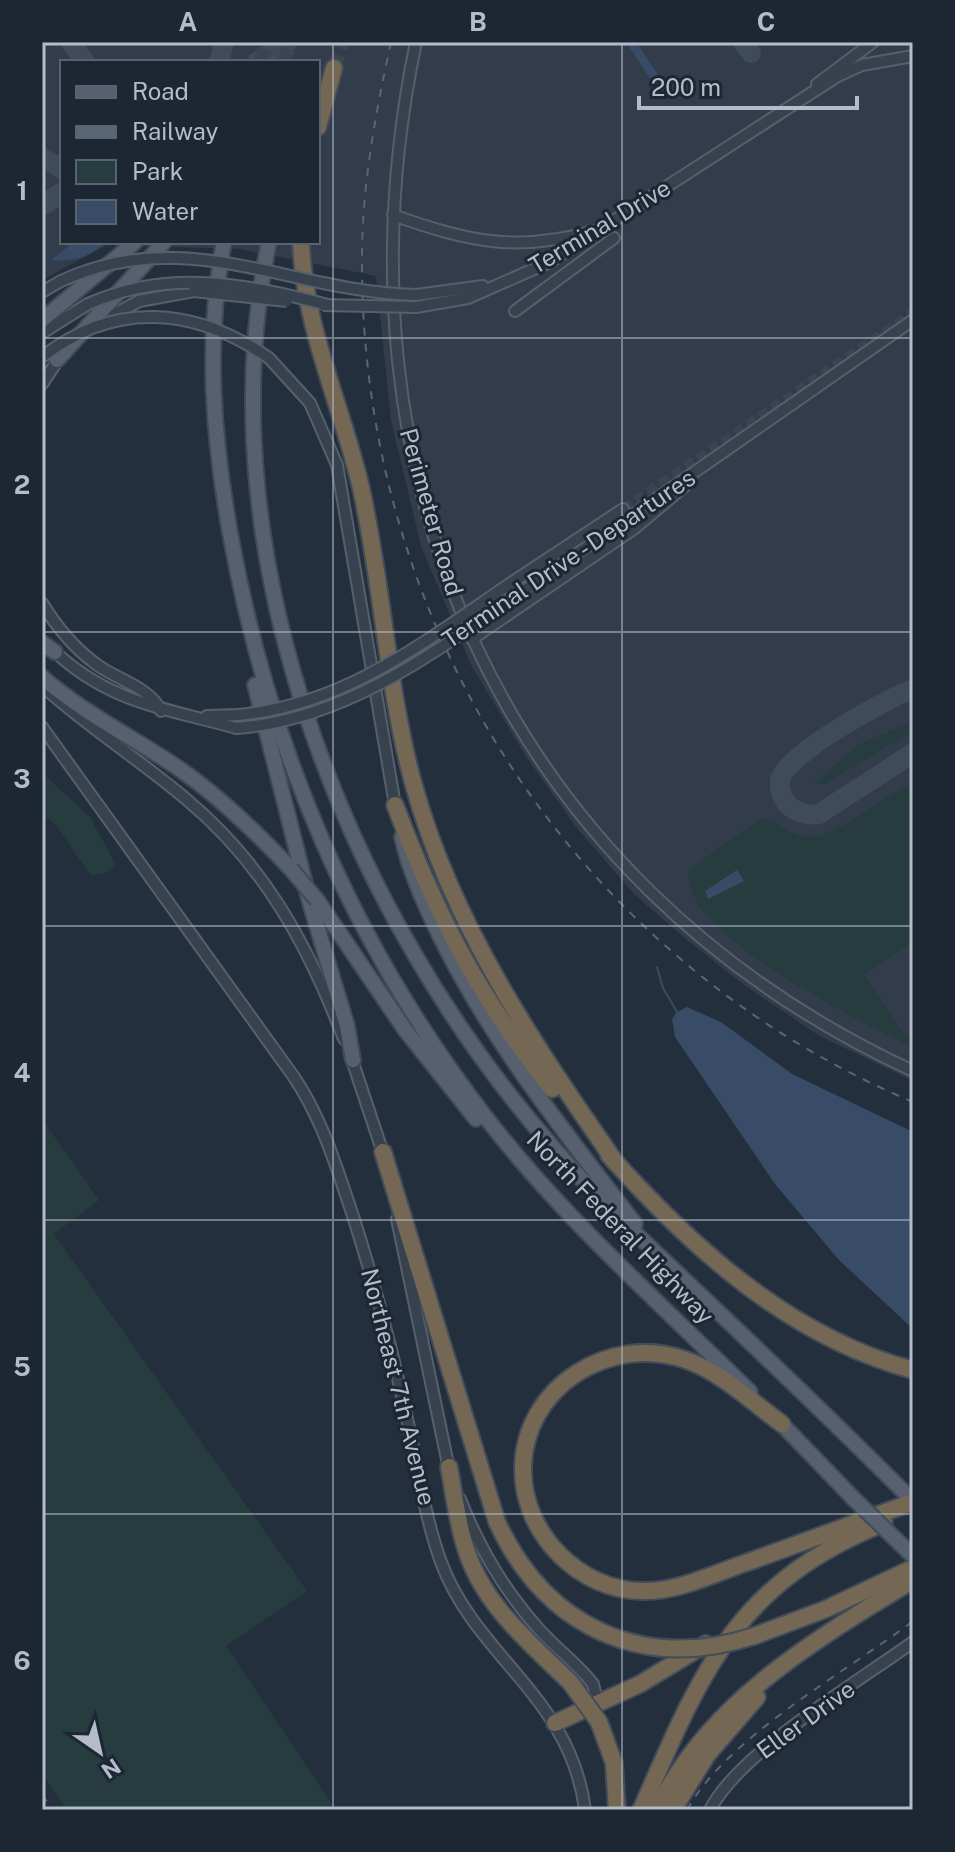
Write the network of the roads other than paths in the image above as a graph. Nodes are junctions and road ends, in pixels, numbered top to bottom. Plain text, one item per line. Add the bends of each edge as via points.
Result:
1 (416, 42) edge
2 (873, 42) edge
3 (913, 56) edge
4 (334, 68) joint
5 (805, 97) junction
6 (320, 100) edge
7 (320, 120) edge
8 (393, 215) junction
9 (607, 227) junction
10 (614, 238) dead end
11 (133, 244) edge
12 (162, 244) edge
13 (224, 244) edge
14 (269, 244) edge
15 (301, 244) edge
16 (505, 281) junction
17 (44, 290) edge
18 (328, 305) junction
19 (515, 311) dead end
20 (42, 320) edge
21 (913, 320) edge
22 (42, 333) edge
23 (42, 357) edge
24 (57, 360) junction
25 (42, 384) edge
26 (705, 468) junction
27 (623, 509) tunnel mouth
28 (236, 566) junction
29 (42, 603) edge
30 (472, 639) junction
31 (42, 641) edge
32 (55, 652) joint
33 (42, 677) edge
34 (42, 685) edge
35 (161, 711) junction
36 (197, 717) junction
37 (42, 727) edge
38 (395, 805) junction
39 (353, 1060) junction
40 (913, 1071) edge
41 (383, 1152) junction
42 (520, 1159) junction
43 (616, 1163) junction
44 (657, 1253) junction
45 (913, 1370) edge
46 (782, 1424) junction
47 (449, 1467) junction
48 (913, 1500) edge
49 (913, 1511) edge
50 (913, 1556) edge
51 (913, 1568) edge
52 (913, 1580) edge
53 (751, 1608) junction
54 (837, 1628) junction
55 (913, 1642) edge
56 (596, 1714) junction
57 (555, 1723) junction
58 (585, 1810) edge
59 (617, 1810) edge
60 (641, 1810) edge
61 (657, 1810) edge
62 (673, 1810) edge
63 (710, 1810) edge

1 - 8 street, Perimeter Road
2 - 5 street via 830,71
3 - 5 street via 856,68
4 - 6 main road
4 - 7 highway
5 - 9 street, Terminal Drive
8 - 9 street via 477,242 569,238
8 - 30 street, Perimeter Road via 392,311 404,420 435,543
9 - 16 street, Terminal Drive via 550,262
10 - 19 street
11 - 20 main road
12 - 24 main road
13 - 28 main road, North Federal Highway via 212,375 216,443
14 - 44 main road, North Federal Highway via 253,361 259,495 283,627 327,769 394,917 471,1043 555,1150
15 - 43 highway via 309,310 361,491 401,732 430,837 499,985
16 - 17 street, bridge via 416,295 367,292 191,256 120,261
16 - 18 street, Terminal Drive, bridge via 468,298 416,307
18 - 22 street, bridge via 191,280 133,287 88,304
18 - 24 street, bridge via 194,291 154,297 123,308 87,331
21 - 26 street, Terminal Drive - Departures
23 - 38 street, bridge via 85,330 144,317 209,326 269,358 310,403 337,465
24 - 25 street
26 - 30 street via 635,528
26 - 36 street, Terminal Drive - Departures, bridge via 375,687 316,713 236,728
27 - 36 street, bridge via 367,678 299,706
28 - 39 main road via 239,623
28 - 42 main road, North Federal Highway via 266,693 337,875 422,1029
29 - 35 street via 83,653 149,694
30 - 40 street, Perimeter Road via 557,783 617,857 680,922 787,1003
31 - 32 main road
32 - 35 street via 109,690
33 - 42 main road, bridge via 196,781 291,869 437,1073
34 - 39 street via 186,799 243,855 304,943
35 - 36 street
37 - 57 street, Northeast 7th Avenue via 294,1077 320,1121 383,1307 441,1561 475,1621
38 - 43 highway via 433,903 470,974 547,1083
38 - 44 main road via 416,882 475,1001 548,1114
39 - 41 street
41 - 47 street
41 - 51 highway, bridge via 497,1522 540,1590 592,1629 682,1649 754,1636
42 - 46 main road, North Federal Highway via 584,1230
43 - 45 highway via 694,1241 759,1295 830,1338
44 - 48 main road, North Federal Highway
46 - 48 highway via 690,1361 647,1353 605,1358 567,1378 540,1411 523,1470 533,1513 566,1562 601,1583 643,1591 694,1581
46 - 50 main road, North Federal Highway, bridge
47 - 56 street via 501,1580 534,1624 591,1680
47 - 56 highway, bridge via 465,1547 484,1588 506,1619
49 - 53 highway via 812,1558
52 - 54 highway
53 - 56 highway via 678,1664
53 - 60 highway via 703,1673
54 - 61 highway via 730,1709 695,1748
54 - 62 highway via 738,1716
55 - 63 street, Eller Drive via 750,1761
56 - 57 highway
56 - 59 highway via 614,1763
57 - 58 street, Northeast 7th Avenue via 575,1766

